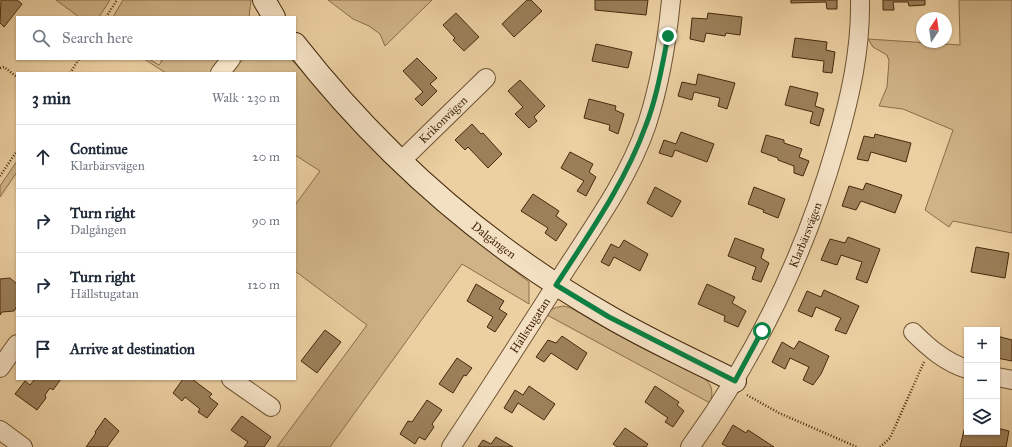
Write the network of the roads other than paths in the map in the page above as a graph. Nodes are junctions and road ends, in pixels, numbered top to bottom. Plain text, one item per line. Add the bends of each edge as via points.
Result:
1 (671, 0) edge
2 (860, 0) edge
3 (296, 45) edge
4 (230, 60) edge
5 (221, 72) edge
6 (486, 78) dead end
7 (401, 161) junction
8 (556, 285) junction
9 (913, 332) dead end
10 (16, 345) edge
11 (0, 368) edge
12 (964, 368) edge
13 (1000, 378) edge
14 (232, 380) edge
15 (1012, 380) edge
16 (735, 381) junction
17 (271, 407) dead end
18 (0, 430) edge
19 (23, 447) edge
20 (451, 447) edge
21 (690, 447) edge

1 - 8 street, Hällstugatan via 668,36 646,125 625,174
2 - 16 street, Klarbärsvägen via 856,63 846,113 830,168 788,278
3 - 7 street, Dalgången via 323,80
4 - 5 street
6 - 7 street, Krikonvägen
7 - 8 street, Dalgången via 505,250
8 - 16 street, Dalgången via 609,317
8 - 20 street, Hällstugatan
9 - 12 street via 930,349 954,365
10 - 11 street
13 - 15 street
14 - 17 street
16 - 21 street, Klarbärsvägen
18 - 19 street

